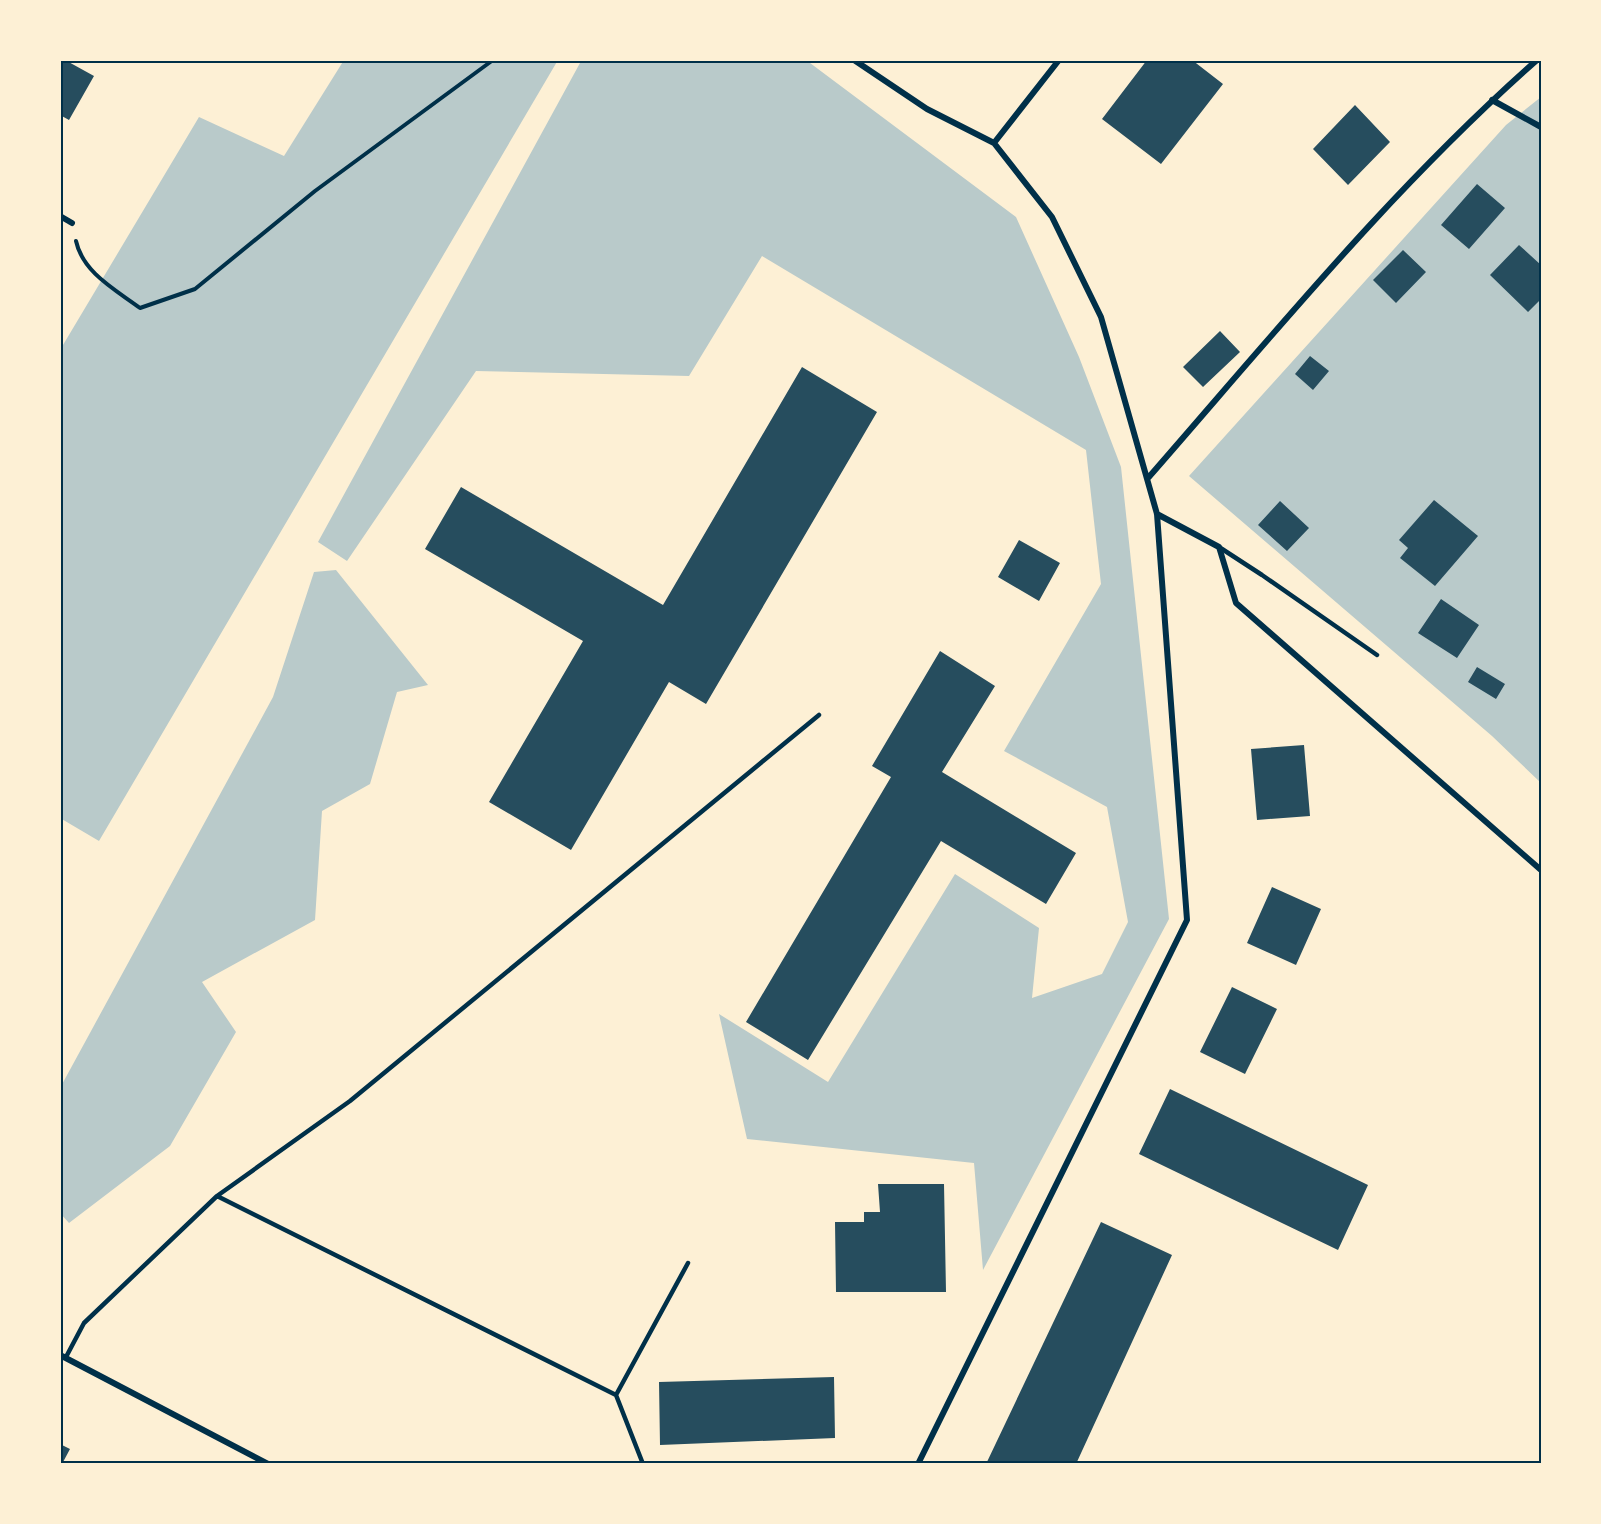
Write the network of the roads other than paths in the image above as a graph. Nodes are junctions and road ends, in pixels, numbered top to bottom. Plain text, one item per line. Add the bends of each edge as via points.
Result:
1 (854, 60) edge
2 (1059, 60) edge
3 (1537, 60) edge
4 (1492, 100) junction
5 (1541, 127) edge
6 (994, 142) junction
7 (60, 216) edge
8 (72, 223) road end
9 (1148, 478) junction
10 (1157, 514) junction
11 (1219, 547) junction
12 (1377, 655) dead end
13 (819, 715) dead end
14 (1541, 870) edge
15 (217, 1196) junction
16 (688, 1263) dead end
17 (63, 1356) edge
18 (616, 1395) junction
19 (268, 1464) edge
20 (643, 1464) edge
21 (918, 1464) edge

1 - 6 street via 927,109
2 - 6 street
3 - 4 street
4 - 5 street
4 - 9 street via 1385,208
6 - 9 street via 1052,217 1101,317
7 - 8 street
9 - 10 street
10 - 11 street
10 - 21 street via 1186,920
11 - 12 lane
11 - 14 street via 1236,603
13 - 15 lane via 350,1101
15 - 17 lane via 84,1323
15 - 18 lane
16 - 18 lane
17 - 19 street
18 - 20 lane

